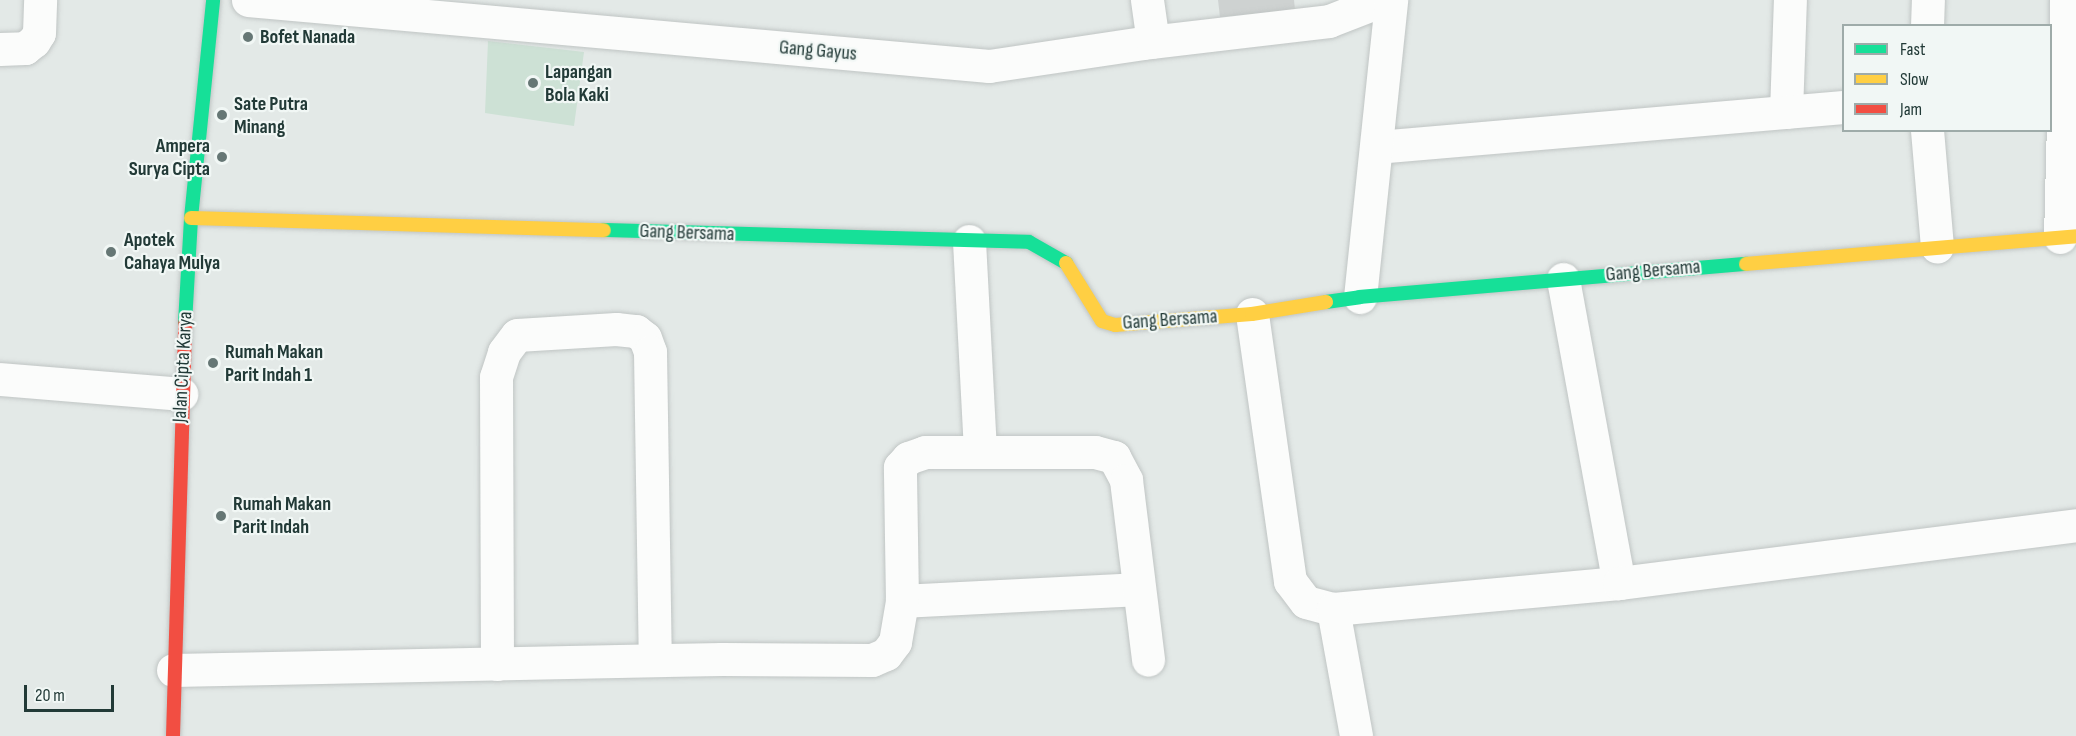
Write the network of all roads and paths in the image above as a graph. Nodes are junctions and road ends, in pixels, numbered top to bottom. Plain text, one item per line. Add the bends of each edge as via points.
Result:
1 (40, 0) edge
2 (213, 0) edge
3 (248, 0) edge
4 (1147, 0) edge
5 (1383, 0) edge
6 (1391, 0) edge
7 (1790, 0) edge
8 (1928, 0) edge
9 (2066, 0) edge
10 (1927, 24) edge
11 (1153, 42) junction
12 (0, 49) edge
13 (1842, 107) edge
14 (1786, 112) junction
15 (1927, 132) edge
16 (1377, 147) junction
17 (191, 218) junction
18 (2068, 236) edge
19 (969, 241) junction
20 (1937, 247) junction
21 (1563, 279) junction
22 (1360, 297) junction
23 (1252, 314) junction
24 (0, 379) edge
25 (181, 394) junction
26 (980, 451) junction
27 (2076, 525) edge
28 (1619, 583) junction
29 (1139, 589) junction
30 (902, 601) junction
31 (1333, 609) junction
32 (655, 660) junction
33 (1148, 660) dead end
34 (497, 664) junction
35 (173, 670) junction
36 (173, 736) edge
37 (1356, 736) edge

1 - 12 street via 39,33 34,41 25,48
2 - 17 street, Jalan Cipta Karya
3 - 11 street, Gang Gayus via 989,66
4 - 11 street
5 - 11 street, Gang Gayus via 1329,21
6 - 16 street
7 - 14 street
8 - 10 street
9 - 18 street
13 - 14 street
14 - 16 street
15 - 20 street
16 - 22 street
17 - 19 street, Gang Bersama
17 - 25 street, Jalan Cipta Karya
18 - 20 street, Gang Bersama
19 - 23 street, Gang Bersama via 1029,242 1064,260 1102,321 1115,325
19 - 26 street
20 - 21 street, Gang Bersama
21 - 22 street, Gang Bersama
21 - 28 street
22 - 23 street, Gang Bersama
23 - 31 street via 1290,580 1306,602
24 - 25 street
25 - 35 street, Jalan Cipta Karya
26 - 29 street via 1095,452 1114,457 1126,480
26 - 30 street via 925,452 908,458 900,467
27 - 28 street
28 - 31 street
29 - 30 street
29 - 33 street
30 - 32 street via 895,642 886,654 872,660
31 - 37 street
32 - 34 street
32 - 34 street via 650,352 645,338 636,331 616,329 517,335 504,352 496,376
34 - 35 street
35 - 36 street, Jalan Cipta Karya

